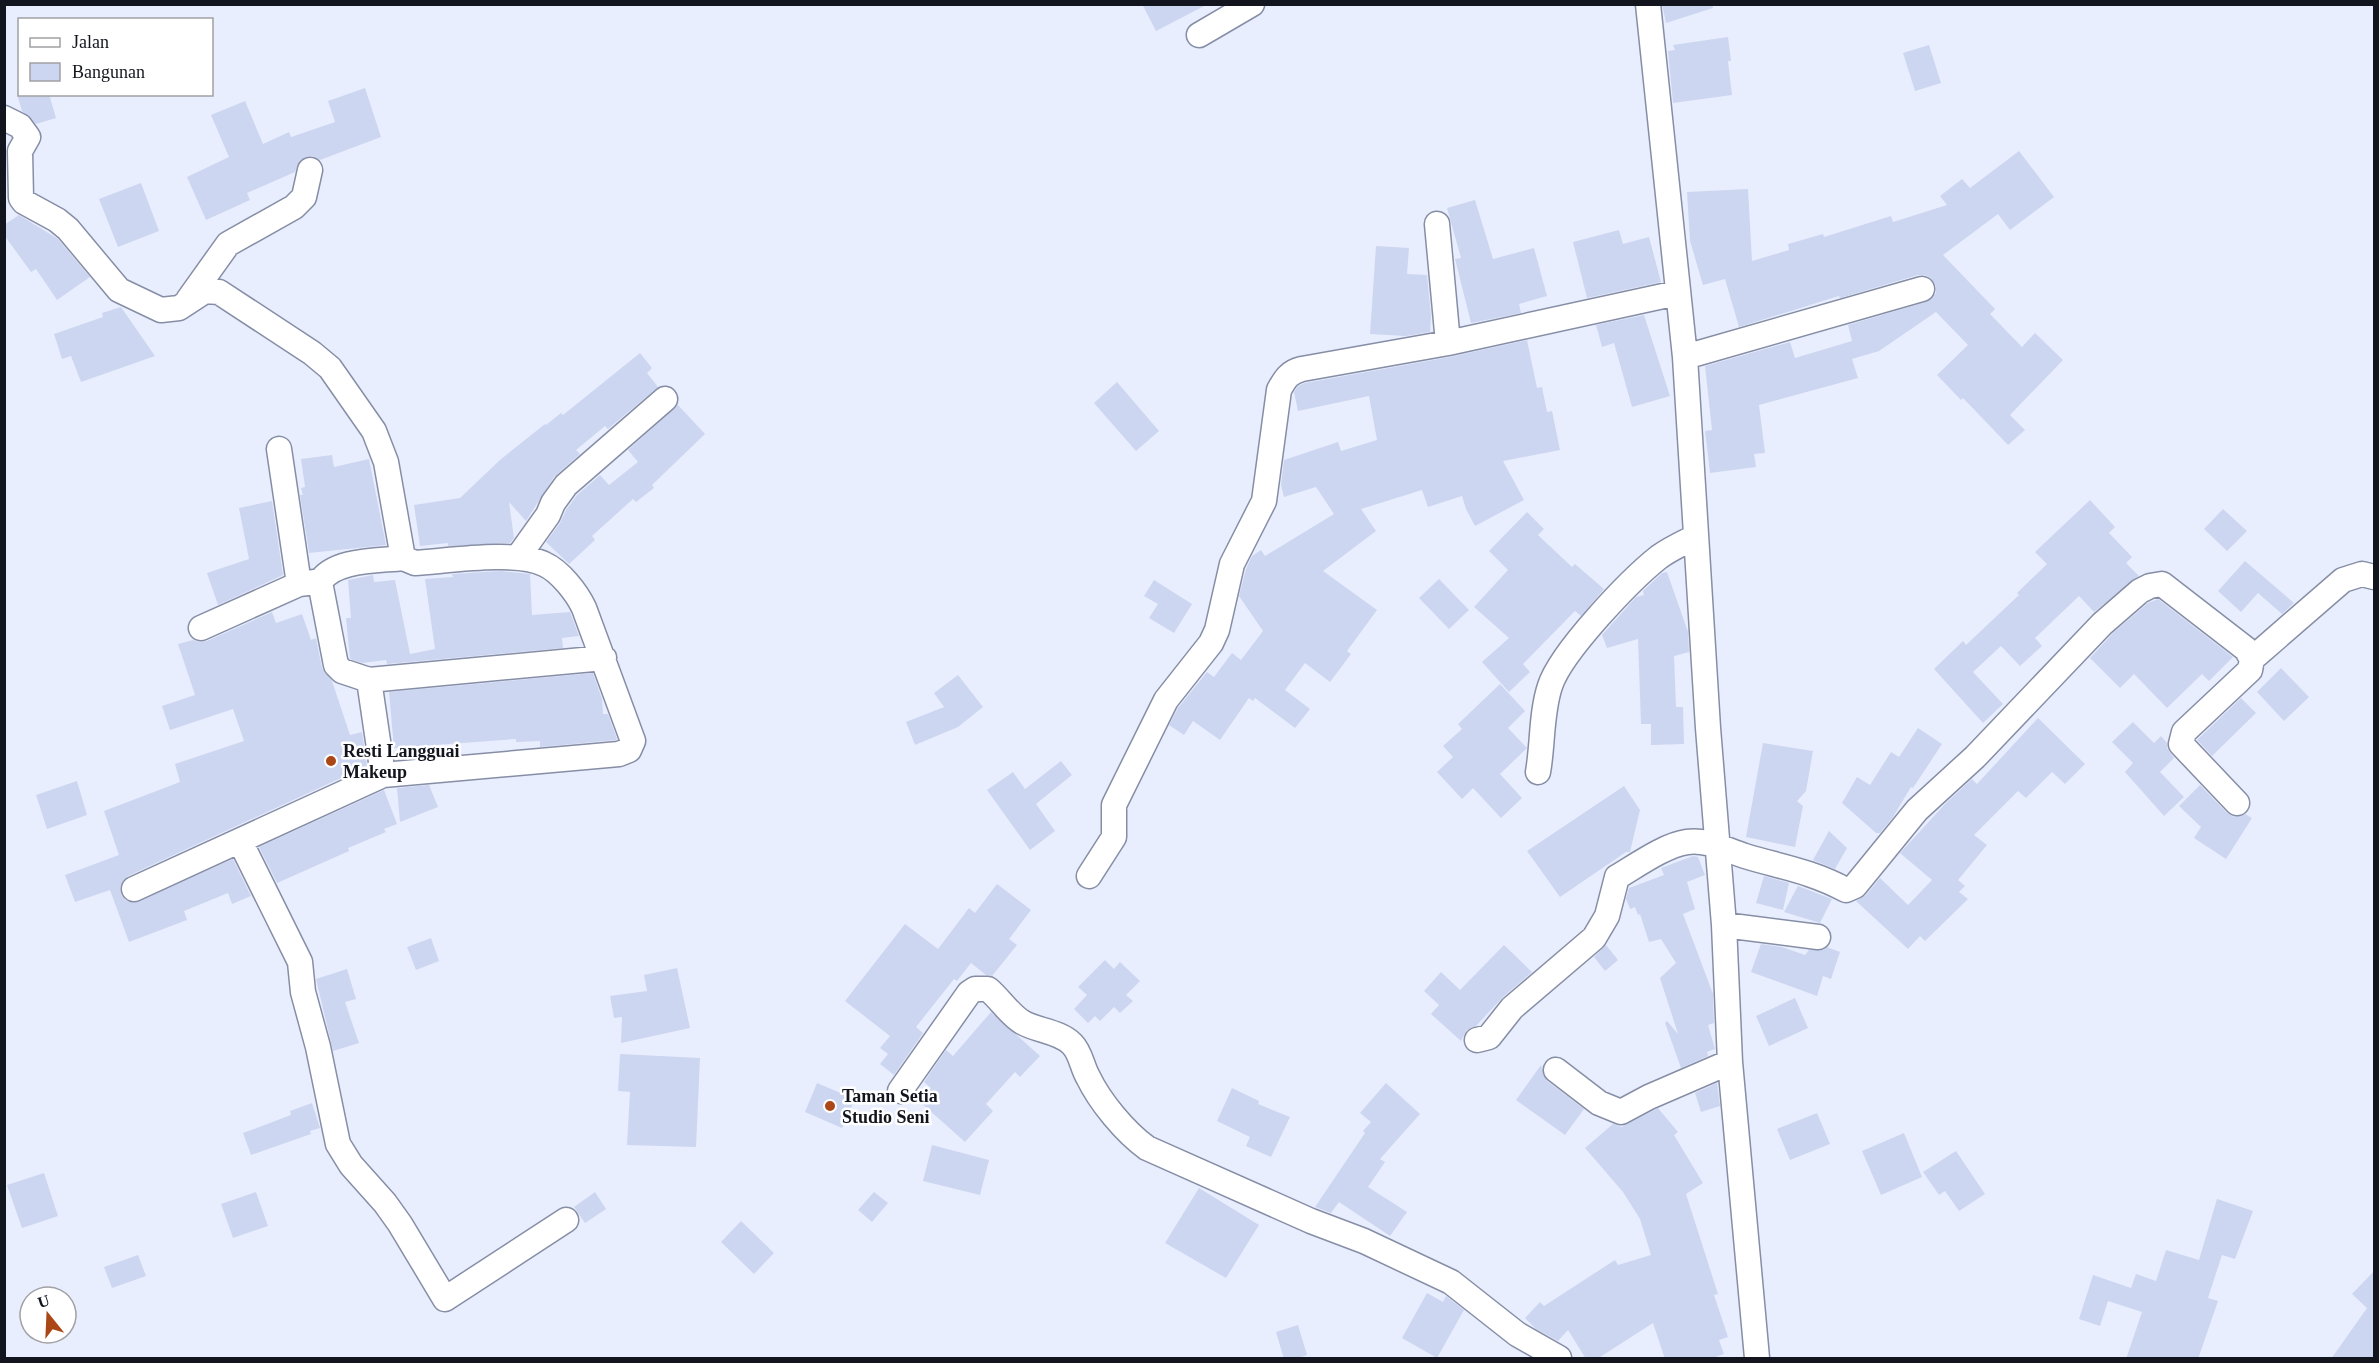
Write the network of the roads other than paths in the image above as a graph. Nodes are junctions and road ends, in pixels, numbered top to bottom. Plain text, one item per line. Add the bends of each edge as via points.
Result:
1 (1252, 4) edge
2 (1648, 4) edge
3 (1199, 35) dead end
4 (4, 118) edge
5 (310, 170) dead end
6 (1437, 224) dead end
7 (1922, 289) dead end
8 (1677, 293) junction
9 (187, 302) junction
10 (1448, 343) junction
11 (1685, 357) junction
12 (665, 399) dead end
13 (279, 449) dead end
14 (1695, 537) junction
15 (518, 557) junction
16 (403, 558) junction
17 (2374, 577) edge
18 (309, 583) junction
19 (201, 628) dead end
20 (604, 658) junction
21 (2252, 659) junction
22 (369, 680) junction
23 (1538, 772) dead end
24 (383, 775) junction
25 (2237, 803) dead end
26 (240, 841) junction
27 (1717, 845) junction
28 (1089, 876) dead end
29 (134, 889) dead end
30 (1724, 925) junction
31 (1818, 938) dead end
32 (1477, 1040) dead end
33 (1730, 1062) junction
34 (1556, 1070) dead end
35 (900, 1091) dead end
36 (566, 1220) dead end
37 (1559, 1359) edge
38 (1757, 1359) edge

1 - 3 street
2 - 8 street
4 - 9 street via 20,126 28,137 20,151 20,194 24,202 68,229 114,285 127,295 161,310 173,310
5 - 9 street via 304,197 294,207 228,244
6 - 10 street
7 - 11 street
8 - 10 street
8 - 11 street
9 - 16 street via 206,291 219,292 312,353 338,377 381,447
10 - 28 street via 1302,369 1285,379 1279,390 1264,501 1232,564 1217,630 1166,700 1114,805 1114,837
11 - 14 street
12 - 15 street via 566,485
13 - 18 street
14 - 23 street via 1643,572 1590,627 1555,673 1546,702
14 - 27 street
15 - 16 street via 415,563
15 - 20 street via 551,567 579,598
16 - 18 street via 341,566
17 - 21 street via 2362,574 2343,580
18 - 19 street
18 - 22 street via 333,661 342,671
20 - 22 street
20 - 24 street via 633,741 625,752
21 - 25 street via 2250,670 2181,738 2181,744
21 - 27 street via 2246,649 2162,584 2150,586 2102,624 1991,741 1917,810 1855,886 1846,890 1812,873
22 - 24 street
24 - 26 street
26 - 29 street
26 - 36 street via 300,962 303,992 338,1144 351,1165 386,1203 445,1299
27 - 30 street
27 - 32 street via 1684,842 1617,877 1607,916 1594,939 1512,1008 1489,1037
30 - 31 street
30 - 33 street
33 - 34 street via 1621,1112 1599,1103
33 - 38 street
35 - 37 street via 969,993 988,989 1020,1021 1071,1043 1088,1079 1107,1106 1147,1148 1451,1282 1517,1334

